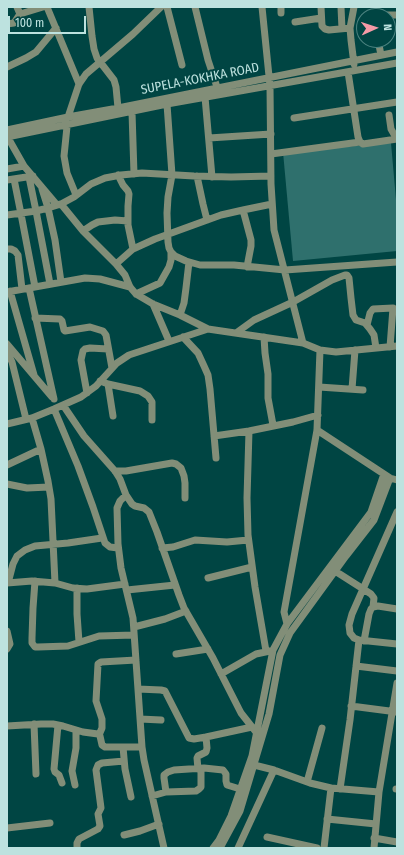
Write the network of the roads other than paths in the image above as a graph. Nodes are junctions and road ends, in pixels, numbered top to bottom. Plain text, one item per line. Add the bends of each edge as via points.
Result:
1 (17, 7) edge
2 (43, 7) edge
3 (47, 7) edge
4 (89, 7) edge
5 (161, 7) edge
6 (167, 7) edge
7 (195, 7) edge
8 (262, 7) edge
9 (321, 7) edge
10 (341, 7) edge
11 (354, 7) edge
12 (20, 14) junction
13 (321, 18) junction
14 (295, 22) dead end
15 (7, 24) edge
16 (56, 28) junction
17 (350, 28) junction
18 (342, 29) junction
19 (380, 48) edge
20 (397, 52) edge
21 (381, 55) junction
22 (353, 60) junction
23 (100, 62) junction
24 (397, 63) edge
25 (182, 64) dead end
26 (7, 67) edge
27 (352, 71) junction
28 (269, 77) junction
29 (79, 84) junction
30 (270, 86) junction
31 (217, 87) junction
32 (219, 96) junction
33 (205, 97) junction
34 (397, 102) edge
35 (167, 104) junction
36 (118, 108) junction
37 (354, 108) junction
38 (132, 112) junction
39 (389, 115) dead end
40 (68, 117) junction
41 (294, 118) dead end
42 (68, 125) junction
43 (270, 134) junction
44 (7, 135) edge
45 (209, 138) junction
46 (397, 138) edge
47 (360, 142) junction
48 (271, 154) junction
49 (24, 166) junction
50 (7, 169) edge
51 (134, 174) junction
52 (118, 175) junction
53 (172, 175) junction
54 (31, 176) junction
55 (197, 176) junction
56 (271, 176) junction
57 (212, 177) junction
58 (10, 180) edge
59 (41, 185) junction
60 (76, 195) junction
61 (61, 204) junction
62 (272, 204) junction
63 (48, 208) junction
64 (243, 210) junction
65 (36, 211) junction
66 (21, 214) junction
67 (7, 215) edge
68 (207, 220) junction
69 (128, 221) junction
70 (83, 232) junction
71 (168, 235) junction
72 (7, 249) edge
73 (133, 249) junction
74 (171, 252) junction
75 (188, 262) junction
76 (397, 262) edge
77 (116, 264) junction
78 (247, 266) junction
79 (285, 270) junction
80 (61, 282) junction
81 (50, 284) junction
82 (130, 287) junction
83 (29, 288) junction
84 (8, 290) edge
85 (136, 294) junction
86 (293, 302) junction
87 (153, 304) junction
88 (395, 307) edge
89 (180, 316) junction
90 (35, 318) junction
91 (368, 325) junction
92 (208, 329) junction
93 (236, 333) junction
94 (183, 337) junction
95 (264, 337) junction
96 (169, 342) junction
97 (303, 343) junction
98 (7, 344) edge
99 (394, 346) edge
100 (376, 348) junction
101 (108, 349) junction
102 (320, 350) junction
103 (354, 350) junction
104 (7, 352) edge
105 (112, 368) junction
106 (34, 375) junction
107 (100, 381) junction
108 (108, 384) junction
109 (319, 387) junction
110 (352, 389) junction
111 (363, 390) dead end
112 (87, 393) junction
113 (54, 399) junction
114 (59, 407) junction
115 (318, 415) junction
116 (113, 416) dead end
117 (29, 418) junction
118 (152, 420) dead end
119 (7, 424) edge
120 (273, 425) junction
121 (317, 430) junction
122 (249, 431) junction
123 (214, 436) junction
124 (41, 449) junction
125 (216, 458) dead end
126 (7, 465) edge
127 (115, 471) junction
128 (391, 477) edge
129 (7, 484) edge
130 (49, 487) junction
131 (126, 495) junction
132 (185, 498) dead end
133 (397, 512) edge
134 (102, 538) junction
135 (248, 540) junction
136 (52, 544) junction
137 (118, 548) junction
138 (162, 548) junction
139 (252, 568) junction
140 (335, 571) junction
141 (208, 578) dead end
142 (36, 581) junction
143 (8, 583) edge
144 (55, 583) junction
145 (175, 585) junction
146 (126, 587) junction
147 (77, 588) junction
148 (363, 588) junction
149 (373, 607) junction
150 (397, 610) edge
151 (186, 611) junction
152 (287, 624) junction
153 (134, 627) junction
154 (7, 631) edge
155 (134, 635) junction
156 (361, 641) junction
157 (79, 642) junction
158 (397, 644) edge
159 (7, 649) edge
160 (208, 649) junction
161 (269, 651) junction
162 (176, 654) dead end
163 (136, 660) junction
164 (356, 666) junction
165 (397, 671) edge
166 (221, 674) junction
167 (397, 684) edge
168 (138, 689) junction
169 (351, 706) junction
170 (395, 711) edge
171 (140, 719) junction
172 (161, 720) dead end
173 (34, 724) junction
174 (58, 725) junction
175 (7, 726) edge
176 (322, 728) dead end
177 (76, 730) junction
178 (254, 730) junction
179 (99, 735) junction
180 (206, 737) junction
181 (123, 747) junction
182 (142, 747) junction
183 (124, 762) junction
184 (254, 765) junction
185 (200, 769) junction
186 (274, 770) junction
187 (36, 774) dead end
188 (307, 782) junction
189 (62, 783) dead end
190 (75, 785) dead end
191 (331, 788) junction
192 (240, 789) junction
193 (340, 789) junction
194 (166, 792) junction
195 (379, 792) junction
196 (152, 796) junction
197 (131, 797) dead end
198 (327, 819) junction
199 (50, 823) dead end
200 (159, 824) junction
201 (376, 824) junction
202 (7, 828) edge
203 (124, 835) dead end
204 (266, 837) dead end
205 (374, 838) junction
206 (397, 842) edge
207 (77, 848) edge
208 (164, 848) edge
209 (213, 848) edge
210 (220, 848) edge
211 (238, 848) edge
212 (317, 848) edge
213 (324, 848) edge
214 (374, 848) edge

1 - 12 street
2 - 12 street
3 - 16 street
4 - 23 street via 94,49
5 - 23 street
6 - 25 street
7 - 31 street
8 - 28 street
9 - 13 street
10 - 18 street
11 - 17 street
12 - 15 street via 14,23
13 - 14 street
13 - 18 street via 325,29
16 - 26 street via 36,52
16 - 29 street
17 - 18 street
17 - 22 street
19 - 21 street
20 - 21 street, SUPELA-KOKHKA ROAD
21 - 22 street, SUPELA-KOKHKA ROAD
22 - 27 street
22 - 28 street, SUPELA-KOKHKA ROAD
23 - 29 street
23 - 36 street via 114,80
24 - 27 street, SUPELA-KOKHKA ROAD
27 - 30 street, SUPELA-KOKHKA ROAD
27 - 37 street
28 - 30 street
28 - 31 street, SUPELA-KOKHKA ROAD
29 - 40 street
30 - 32 street, SUPELA-KOKHKA ROAD
30 - 43 street
31 - 32 street
31 - 36 street, SUPELA-KOKHKA ROAD
32 - 33 street, SUPELA-KOKHKA ROAD
33 - 35 street, SUPELA-KOKHKA ROAD
33 - 45 street
34 - 37 street
35 - 38 street, SUPELA-KOKHKA ROAD
35 - 53 street
36 - 40 street, SUPELA-KOKHKA ROAD
37 - 41 street
37 - 47 street
38 - 42 street, SUPELA-KOKHKA ROAD
38 - 51 street
39 - 46 street via 391,129
40 - 42 street
40 - 44 street, SUPELA-KOKHKA ROAD
42 - 44 street, SUPELA-KOKHKA ROAD
42 - 60 street via 64,156 67,173
43 - 45 street
43 - 48 street
44 - 49 street
45 - 57 street
46 - 47 street via 363,144
47 - 48 street
48 - 56 street
49 - 50 street
49 - 54 street
51 - 52 street
51 - 53 street
52 - 60 street via 91,184
52 - 69 street via 129,194
53 - 55 street
53 - 71 street via 168,197
54 - 58 street
54 - 59 street
54 - 65 street
55 - 57 street
55 - 68 street
56 - 57 street
56 - 62 street
58 - 66 street
59 - 61 street via 57,205
59 - 63 street
60 - 61 street
61 - 63 street
61 - 70 street
62 - 64 street
62 - 79 street via 274,230
63 - 65 street
63 - 80 street
64 - 68 street
64 - 78 street via 251,240
65 - 66 street
65 - 81 street
66 - 67 street
66 - 83 street
68 - 71 street
69 - 70 street via 98,222
69 - 73 street
70 - 77 street
71 - 73 street
71 - 74 street
72 - 83 street via 15,251 18,255
73 - 77 street
74 - 75 street
74 - 85 street via 169,267 160,283
75 - 78 street via 204,266
75 - 89 street via 184,303
76 - 79 street
77 - 82 street
78 - 79 street
79 - 86 street
80 - 81 street
80 - 82 street via 85,278 100,279
81 - 83 street
82 - 85 street
83 - 84 street
83 - 90 street
84 - 106 street
85 - 87 street
86 - 91 street via 332,280 347,275 353,315 356,320
86 - 93 street via 254,320
86 - 97 street
87 - 89 street
87 - 96 street
88 - 91 street via 373,309
88 - 99 street
89 - 92 street
90 - 101 street via 60,319 65,331 90,326 101,330 106,335
90 - 113 street
91 - 100 street via 374,335
92 - 93 street
92 - 94 street
93 - 95 street
94 - 96 street
94 - 123 street via 198,353 208,375
95 - 97 street
95 - 120 street via 268,398
96 - 105 street via 129,355
97 - 102 street
98 - 106 street
99 - 100 street
100 - 103 street
101 - 105 street
101 - 112 street via 83,350 80,360
102 - 103 street
102 - 109 street
103 - 110 street
104 - 117 street
105 - 107 street
106 - 113 street
107 - 108 street
107 - 112 street
108 - 116 street
108 - 118 street via 140,391 148,396 152,402
109 - 110 street
109 - 115 street
110 - 111 street
112 - 114 street
113 - 114 street
114 - 117 street
114 - 127 street
114 - 134 street
115 - 120 street
115 - 121 street
117 - 119 street
117 - 124 street
120 - 122 street
121 - 128 street
121 - 152 street via 284,612
122 - 123 street
122 - 135 street
123 - 125 street
124 - 126 street
124 - 130 street
127 - 131 street
127 - 132 street via 176,464 184,476
128 - 140 street via 374,520
128 - 152 street via 371,512
129 - 130 street via 27,488
130 - 136 street
131 - 137 street via 120,500 117,508
131 - 138 street via 132,504 149,512
133 - 148 street
134 - 136 street
134 - 137 street via 107,546
135 - 138 street via 196,540
135 - 139 street
136 - 143 street via 35,546 17,556
136 - 144 street
137 - 146 street
138 - 145 street
139 - 141 street
139 - 161 street
140 - 148 street
140 - 184 street via 290,633 280,655 269,714
142 - 143 street
142 - 144 street
142 - 157 street via 32,630 34,645 68,646
144 - 147 street
145 - 146 street
145 - 151 street
146 - 147 street
146 - 153 street
147 - 157 street
148 - 149 street via 373,596
148 - 156 street via 349,625 350,633
149 - 150 street
149 - 156 street
151 - 153 street
151 - 160 street
152 - 161 street
153 - 155 street
154 - 159 street via 10,644
155 - 157 street via 98,636
155 - 163 street
156 - 158 street
156 - 164 street
160 - 162 street
160 - 166 street
161 - 166 street via 256,654
161 - 178 street
163 - 168 street
163 - 179 street via 98,664 96,701 102,719
164 - 165 street
164 - 169 street
166 - 178 street
167 - 170 street
168 - 171 street
168 - 180 street via 165,691 189,738 194,740
169 - 170 street
169 - 193 street
170 - 195 street
171 - 172 street
171 - 182 street
173 - 174 street
173 - 175 street
173 - 187 street
174 - 177 street
174 - 189 street via 54,769
176 - 188 street
177 - 179 street
177 - 190 street via 72,771
178 - 180 street
178 - 192 street via 252,756
179 - 181 street via 104,746
180 - 185 street via 206,752 197,758
181 - 182 street
181 - 183 street
182 - 196 street
183 - 197 street
183 - 207 street via 102,763 96,767 101,808 98,814 100,826 80,839
184 - 186 street
184 - 210 street via 240,811
185 - 192 street via 223,770 227,785
185 - 194 street via 199,789
185 - 194 street via 174,770 166,773
186 - 188 street
186 - 211 street
188 - 191 street
191 - 193 street
191 - 198 street
192 - 209 street via 231,816
193 - 195 street
194 - 196 street
195 - 201 street
196 - 200 street
198 - 201 street
198 - 213 street
199 - 202 street
200 - 203 street
200 - 208 street
201 - 205 street
204 - 212 street
205 - 206 street
205 - 214 street

